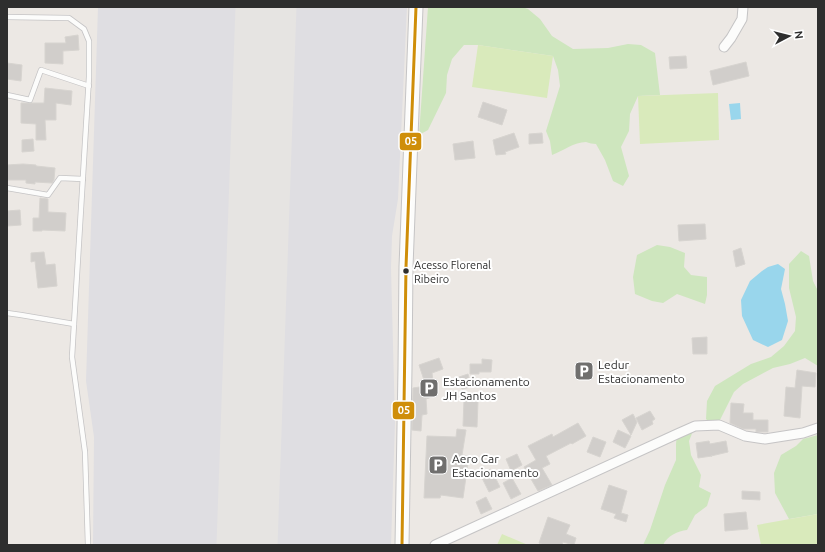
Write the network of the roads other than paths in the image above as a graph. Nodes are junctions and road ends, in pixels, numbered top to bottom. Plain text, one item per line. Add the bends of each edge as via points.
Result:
1 (416, 7) edge
2 (743, 7) edge
3 (7, 17) edge
4 (724, 47) dead end
5 (88, 86) junction
6 (7, 95) edge
7 (83, 179) junction
8 (7, 188) edge
9 (7, 313) edge
10 (74, 324) junction
11 (818, 428) edge
12 (88, 545) edge
13 (402, 545) edge
14 (435, 545) edge

1 - 13 street via 406,267
2 - 4 street via 742,19
3 - 5 lane via 69,18 84,29 89,41
5 - 6 lane via 41,70 30,100
5 - 7 lane
7 - 8 lane via 60,178 48,195
7 - 10 lane
9 - 10 lane
10 - 12 lane via 72,357 86,452
11 - 14 street via 765,439 745,436 719,425 695,426

